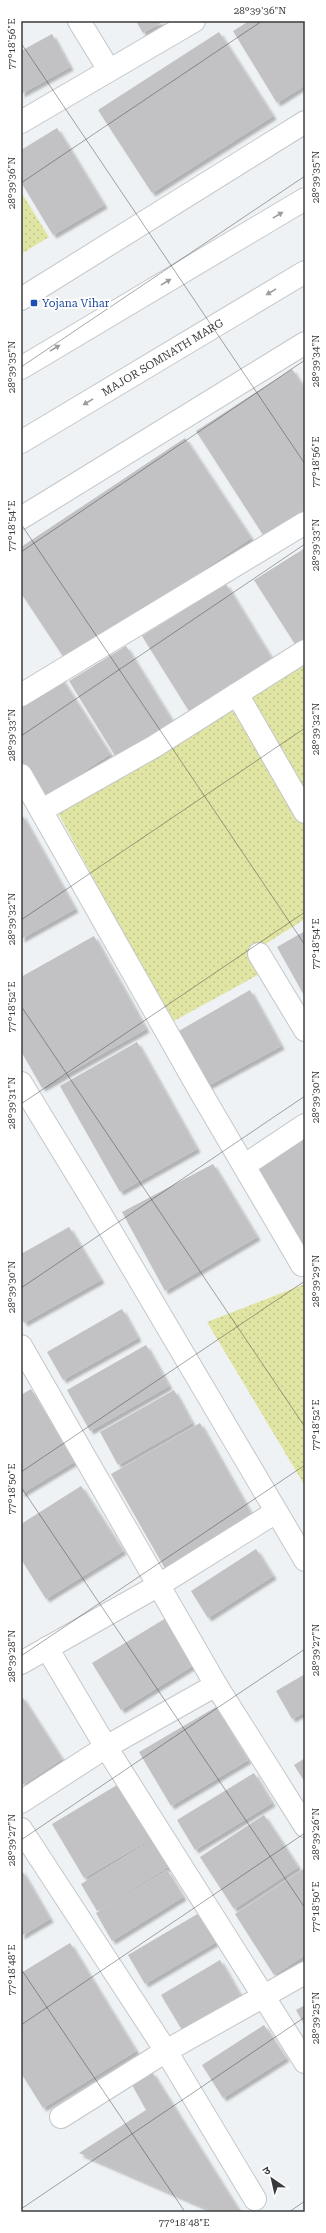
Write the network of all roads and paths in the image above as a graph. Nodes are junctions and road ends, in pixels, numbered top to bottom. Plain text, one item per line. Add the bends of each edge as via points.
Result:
1 (79, 21) edge
2 (194, 21) edge
3 (109, 70) junction
4 (21, 122) edge
5 (305, 122) edge
6 (305, 199) edge
7 (305, 272) edge
8 (21, 299) edge
9 (305, 343) edge
10 (21, 368) edge
11 (21, 442) edge
12 (21, 518) edge
13 (305, 523) edge
14 (305, 651) edge
15 (237, 694) junction
16 (21, 695) edge
17 (21, 775) edge
18 (42, 810) junction
19 (305, 812) edge
20 (258, 954) dead end
21 (305, 1030) edge
22 (21, 1083) edge
23 (305, 1126) edge
24 (245, 1164) junction
25 (302, 1265) dead end
26 (21, 1346) edge
27 (276, 1512) junction
28 (305, 1560) edge
29 (159, 1585) junction
30 (46, 1648) junction
31 (21, 1663) edge
32 (216, 1685) junction
33 (106, 1747) junction
34 (21, 1802) edge
35 (304, 1822) edge
36 (21, 1829) edge
37 (305, 1973) edge
38 (265, 1996) junction
39 (166, 2051) junction
40 (305, 2062) edge
41 (61, 2117) dead end
42 (255, 2199) dead end

1 - 3 street
2 - 3 street
3 - 4 street
5 - 8 street
10 -> 6 street
7 -> 11 street, MAJOR SOMNATH MARG
9 - 12 street
13 - 16 street
14 - 15 street
15 - 18 street via 155,746
15 - 19 street
17 - 18 street
18 - 24 street via 200,1091
20 - 21 street
22 - 27 street
23 - 24 street
24 - 25 street
26 - 29 street
27 - 28 street
27 - 29 street
29 - 30 street
29 - 32 street
30 - 31 street
30 - 33 street
32 - 33 street
32 - 35 street
33 - 34 street
33 - 38 street
36 - 39 street
37 - 38 street
38 - 39 street
38 - 40 street
39 - 41 street
39 - 42 street

